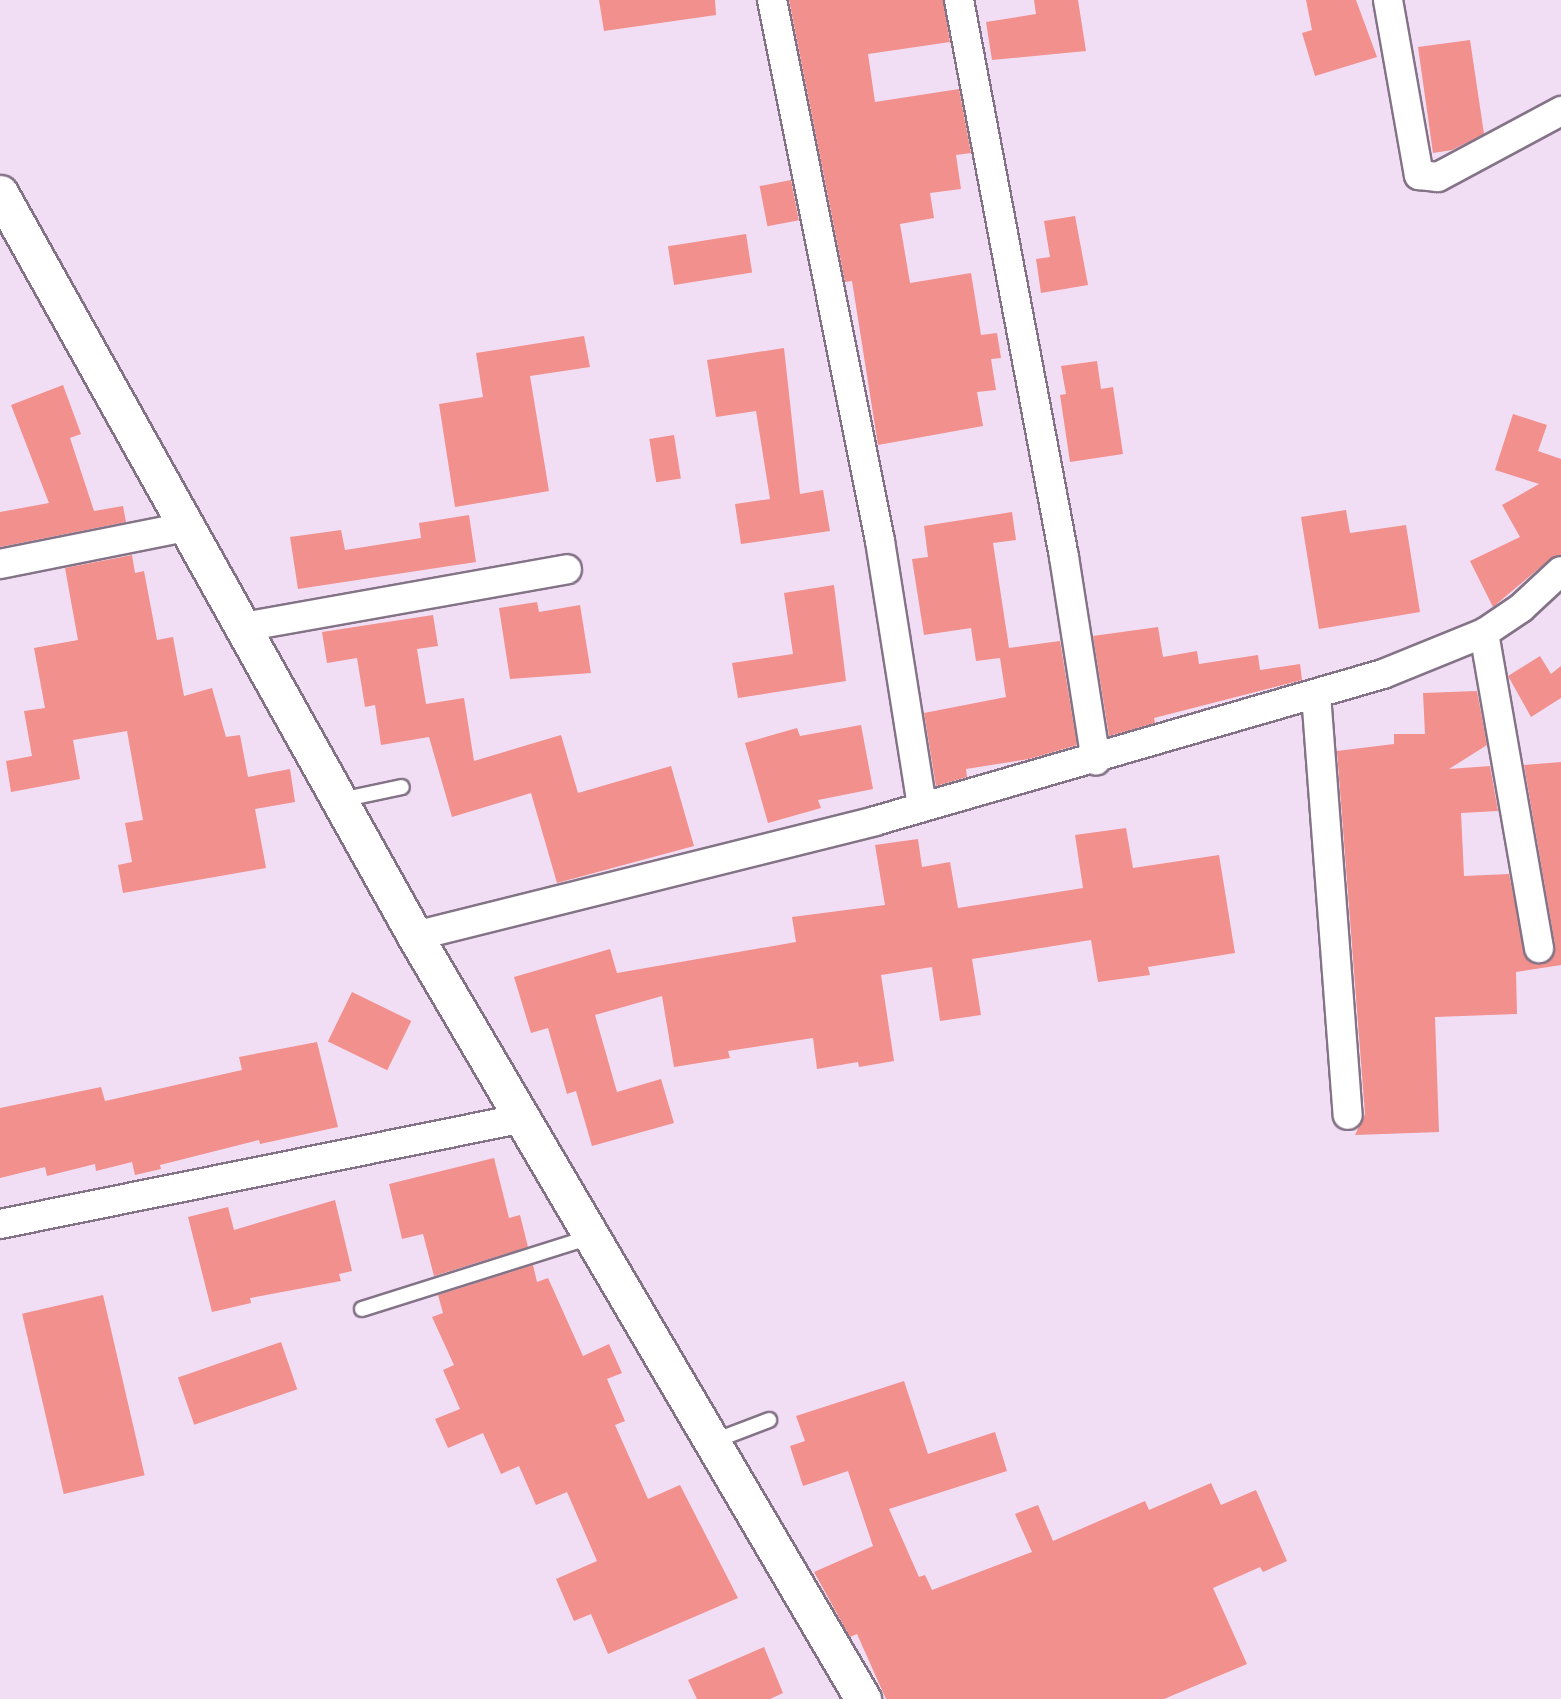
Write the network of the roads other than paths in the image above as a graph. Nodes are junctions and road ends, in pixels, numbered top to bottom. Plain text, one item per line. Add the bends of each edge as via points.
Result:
1 (772, 0) edge
2 (959, 0) edge
3 (1388, 0) edge
4 (1561, 111) edge
5 (2, 200) edge
6 (186, 527) junction
7 (0, 564) edge
8 (568, 569) dead end
9 (1561, 571) edge
10 (243, 628) junction
11 (1484, 633) junction
12 (1316, 694) junction
13 (1096, 761) junction
14 (402, 787) dead end
15 (339, 800) junction
16 (922, 807) junction
17 (415, 936) junction
18 (1539, 948) dead end
19 (1348, 1115) dead end
20 (524, 1118) junction
21 (0, 1224) edge
22 (592, 1237) junction
23 (362, 1309) dead end
24 (769, 1420) dead end
25 (714, 1441) junction
26 (863, 1699) edge

1 - 16 street via 880,541
2 - 13 street via 1064,556
3 - 4 street via 1419,175 1438,177
5 - 6 street
6 - 7 street
6 - 10 street
8 - 10 street
9 - 11 street via 1521,608
10 - 15 street
11 - 12 street
11 - 18 street
12 - 13 street
12 - 19 street
13 - 16 street
14 - 15 lane
15 - 17 street
16 - 17 street
17 - 20 street
20 - 21 street
20 - 22 street
22 - 23 lane
22 - 25 street
24 - 25 lane
25 - 26 street

